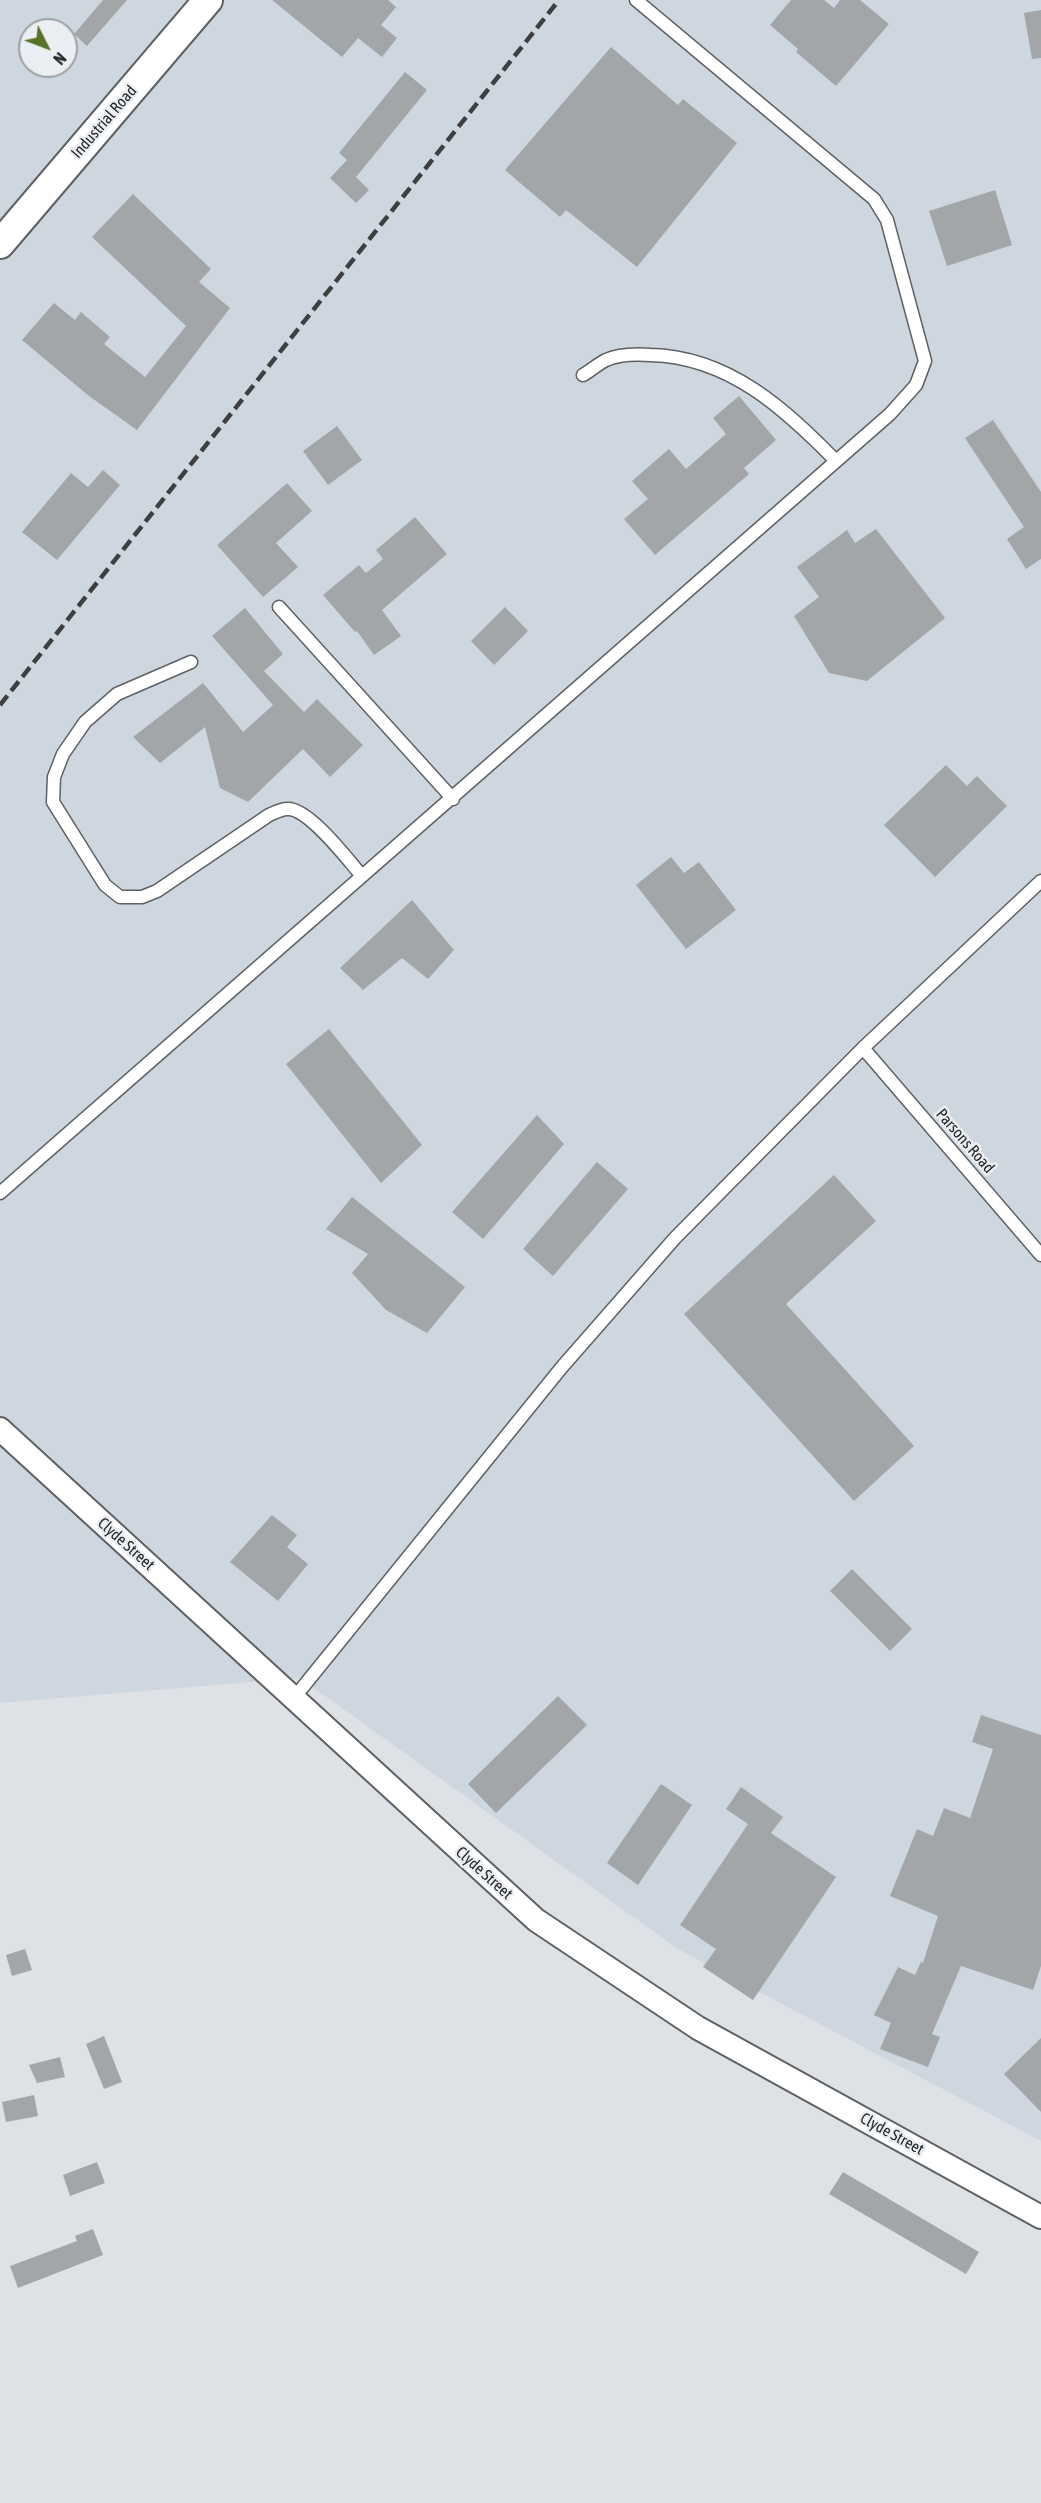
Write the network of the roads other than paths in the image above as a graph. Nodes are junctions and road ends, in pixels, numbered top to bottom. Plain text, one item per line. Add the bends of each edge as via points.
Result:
1 (208, 0) edge
2 (636, 0) edge
3 (0, 244) edge
4 (583, 375) dead end
5 (836, 461) junction
6 (279, 607) dead end
7 (191, 662) dead end
8 (453, 799) junction
9 (362, 876) junction
10 (1041, 882) edge
11 (863, 1048) junction
12 (0, 1193) edge
13 (1041, 1255) edge
14 (0, 1430) edge
15 (294, 1698) junction
16 (1041, 2217) edge

1 - 3 street, Industrial Road
2 - 5 lane via 874,199 887,220 925,361 916,385
4 - 5 lane via 607,359 632,354 668,355 707,363 774,403
5 - 8 lane
6 - 8 lane
7 - 9 lane via 117,693 85,722 63,754 54,777 53,802 105,885 120,897 142,897 157,891 269,814 287,808 301,813 318,828
8 - 9 lane
9 - 12 lane
10 - 11 lane
11 - 13 lane, Parsons Road
11 - 15 lane via 668,1247 562,1367
14 - 15 street, Clyde Street
15 - 16 street, Clyde Street via 536,1920 698,2028

